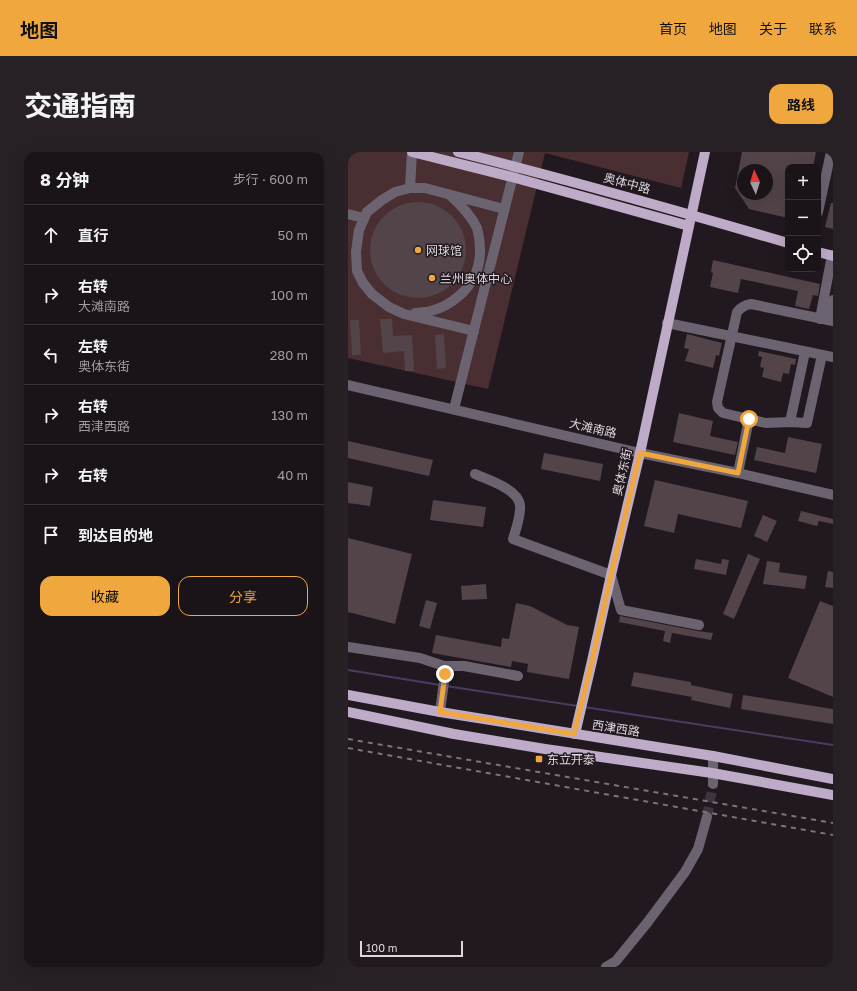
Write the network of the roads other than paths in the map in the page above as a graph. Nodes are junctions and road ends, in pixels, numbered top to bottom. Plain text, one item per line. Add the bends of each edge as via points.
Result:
1 (412, 152) edge
2 (462, 152) edge
3 (519, 152) edge
4 (705, 152) edge
5 (831, 158) edge
6 (515, 166) junction
7 (512, 177) junction
8 (410, 188) junction
9 (450, 195) junction
10 (821, 200) edge
11 (504, 209) junction
12 (348, 214) edge
13 (692, 215) junction
14 (364, 218) junction
15 (689, 226) junction
16 (785, 242) edge
17 (821, 253) edge
18 (832, 255) edge
19 (478, 270) junction
20 (488, 273) junction
21 (833, 300) edge
22 (404, 314) junction
23 (827, 320) edge
24 (667, 323) junction
25 (474, 330) junction
26 (731, 336) junction
27 (805, 352) junction
28 (822, 355) junction
29 (833, 357) edge
30 (348, 385) edge
31 (454, 409) junction
32 (749, 419) junction
33 (790, 422) junction
34 (640, 453) junction
35 (738, 473) junction
36 (475, 474) dead end
37 (833, 495) edge
38 (611, 575) junction
39 (699, 625) dead end
40 (348, 647) edge
41 (444, 666) junction
42 (518, 676) dead end
43 (348, 695) edge
44 (348, 712) edge
45 (440, 712) junction
46 (574, 734) junction
47 (713, 756) junction
48 (712, 773) junction
49 (833, 779) edge
50 (713, 784) tunnel mouth
51 (833, 795) edge
52 (707, 817) tunnel mouth
53 (606, 967) edge

1 - 7 main road, 奥体中路
1 - 8 street
2 - 6 main road, 奥体中路
3 - 6 street
4 - 13 main road, 奥体东街
5 - 10 street
6 - 7 street
6 - 13 main road, 奥体中路
7 - 11 street
7 - 15 main road, 奥体中路
8 - 9 street via 425,188
8 - 14 street via 395,192 382,200 367,212
9 - 11 street
9 - 19 street via 467,212 477,229 480,255
11 - 20 street
12 - 14 street
13 - 15 main road, 奥体东街
13 - 16 main road, 奥体中路
14 - 22 street via 359,230 356,252 357,271 372,294 389,307
15 - 24 main road, 奥体东街
17 - 18 main road
18 - 23 street
19 - 20 street
19 - 22 street via 468,288 456,299 425,313
20 - 25 street
21 - 23 street
22 - 25 street
23 - 26 street via 751,304 736,312
24 - 26 street
24 - 34 main road, 奥体东街
25 - 31 street
26 - 27 street
26 - 32 street via 717,405 723,413
27 - 28 street
27 - 33 street
28 - 29 street
28 - 33 street via 807,423
30 - 31 street, 大滩南路
31 - 34 street, 大滩南路
32 - 33 street via 766,423
32 - 35 street
34 - 35 street, 大滩南路
34 - 38 main road, 奥体东街
35 - 37 street, 大滩南路
36 - 38 street via 505,487 515,495 520,505 513,540
38 - 39 street via 621,610
38 - 46 main road, 奥体东街
40 - 41 street via 420,658
41 - 42 street via 464,666
41 - 45 street
43 - 45 main road, 西津西路
44 - 48 main road via 454,734
45 - 46 main road, 西津西路
46 - 47 main road, 西津西路
47 - 48 street
47 - 49 main road, 西津西路
48 - 50 street
48 - 51 main road
52 - 53 street via 698,850 680,878 616,961

